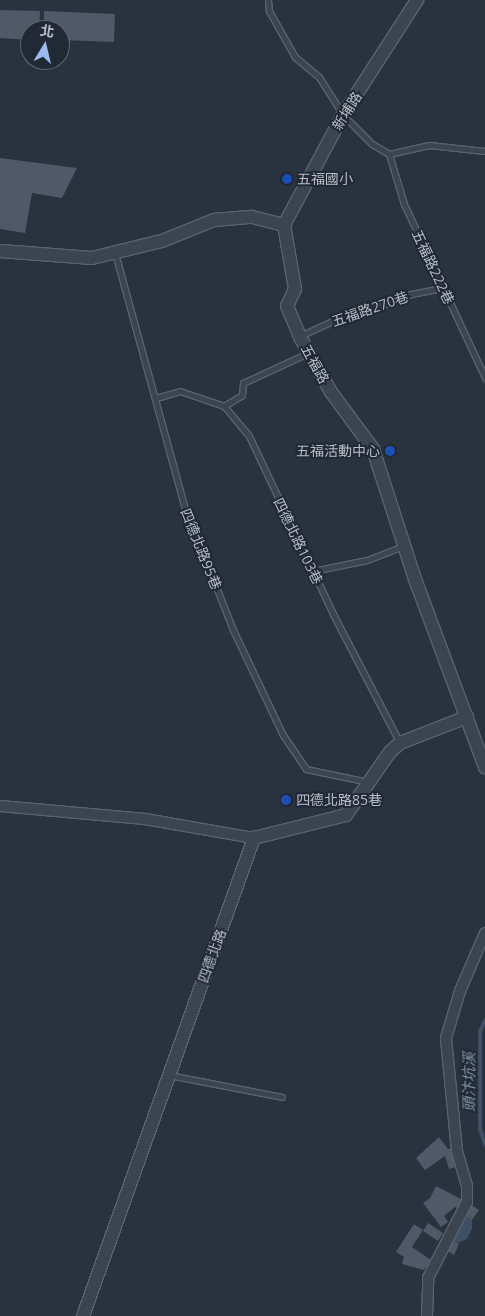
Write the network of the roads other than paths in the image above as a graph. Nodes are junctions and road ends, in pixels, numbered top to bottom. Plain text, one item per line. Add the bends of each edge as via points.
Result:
1 (268, 0) edge
2 (417, 0) edge
3 (343, 115) junction
4 (485, 151) edge
5 (389, 154) junction
6 (284, 225) junction
7 (0, 251) edge
8 (114, 252) junction
9 (443, 288) junction
10 (300, 337) junction
11 (309, 353) junction
12 (485, 378) edge
13 (156, 398) junction
14 (224, 406) junction
15 (403, 546) junction
16 (313, 571) junction
17 (467, 717) junction
18 (400, 743) junction
19 (485, 767) edge
20 (369, 782) junction
21 (0, 806) edge
22 (254, 838) junction
23 (485, 934) edge
24 (169, 1075) junction
25 (282, 1097) dead end
26 (82, 1316) edge
27 (427, 1316) edge

1 - 3 lane via 269,11 295,57 319,77
2 - 3 street, 新埔路
3 - 5 lane via 372,144
3 - 6 street, 新埔路
4 - 5 lane via 429,146
5 - 9 lane, 五福路222巷 via 404,204
6 - 8 street via 252,217 214,220 162,241
6 - 10 street, 五福路 via 295,289 288,306
7 - 8 street via 92,258
8 - 13 lane, 四德北路95巷
9 - 10 lane, 五福路270巷 via 411,294 358,315 332,321
9 - 12 lane, 五福路222巷
10 - 11 street, 五福路
11 - 14 lane via 243,383 242,395
11 - 15 street, 五福路 via 331,392 373,449
13 - 14 lane via 180,391
13 - 20 lane, 四德北路95巷 via 184,506 234,632 283,735 306,768
14 - 16 lane, 四德北路103巷 via 249,436
15 - 16 lane via 367,560
15 - 17 street, 五福路
16 - 18 lane, 四德北路103巷
17 - 18 street
17 - 19 street, 五福路
18 - 20 street
20 - 22 street via 346,815
21 - 22 street via 145,819
22 - 24 street, 四德北路
23 - 27 street via 460,992 446,1038 456,1143 467,1202 446,1237 428,1278
24 - 25 lane
24 - 26 street, 四德北路

